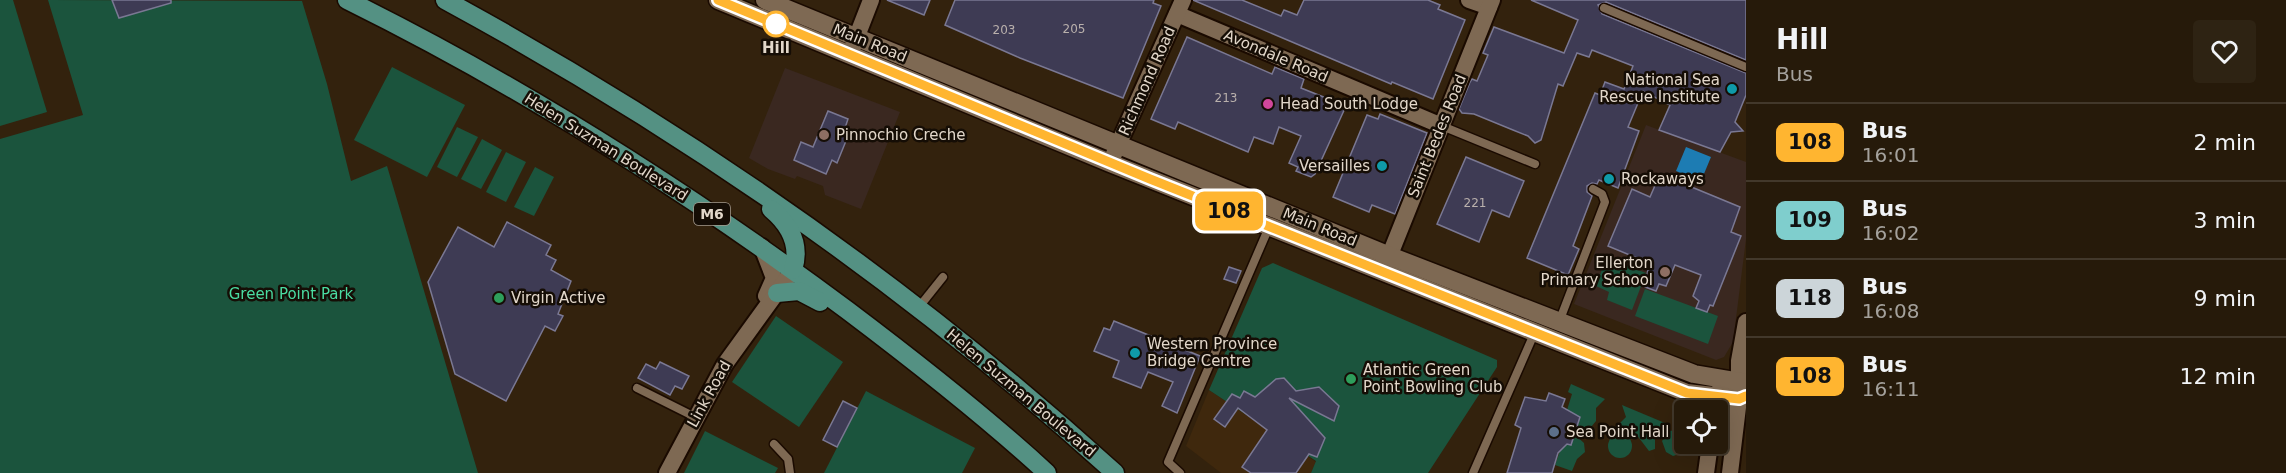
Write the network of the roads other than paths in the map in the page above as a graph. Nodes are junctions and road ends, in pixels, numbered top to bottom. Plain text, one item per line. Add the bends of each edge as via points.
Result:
1 (347, 0) edge
2 (445, 0) edge
3 (718, 0) edge
4 (765, 0) edge
5 (871, 0) edge
6 (1469, 0) edge
7 (1490, 4) edge
8 (1180, 7) edge
9 (1604, 8) dead end
10 (856, 37) junction
11 (850, 55) junction
12 (1746, 67) edge
13 (618, 100) junction
14 (1442, 126) junction
15 (1118, 145) junction
16 (1110, 163) junction
17 (1534, 164) dead end
18 (1593, 189) dead end
19 (1269, 227) junction
20 (762, 247) junction
21 (1389, 256) junction
22 (793, 270) junction
23 (1383, 273) junction
24 (943, 277) dead end
25 (777, 293) junction
26 (919, 307) junction
27 (755, 319) junction
28 (1560, 321) junction
29 (1746, 322) edge
30 (1533, 334) junction
31 (1739, 361) junction
32 (927, 371) junction
33 (637, 388) dead end
34 (1743, 390) edge
35 (1718, 396) edge
36 (695, 417) junction
37 (774, 444) dead end
38 (1709, 454) edge
39 (667, 473) edge
40 (789, 473) edge
41 (1047, 473) edge
42 (1115, 473) edge
43 (1180, 473) edge
44 (1473, 473) edge
45 (1706, 473) edge
46 (1730, 473) edge

1 - 20 main road, Helen Suzman Boulevard / M6 via 510,87
2 - 13 main road, Helen Suzman Boulevard
3 - 11 main road, Main Road
4 - 10 main road, Main Road
5 - 10 street
6 - 7 street
7 - 14 street, Saint Bedes Road
8 - 14 street, Avondale Road
8 - 15 street, Richmond Road
9 - 12 lane
10 - 11 street
10 - 15 main road, Main Road
11 - 16 main road, Main Road
13 - 22 main road via 781,218 797,252
13 - 26 main road, Helen Suzman Boulevard via 760,191
14 - 17 lane
14 - 21 street, Saint Bedes Road
15 - 16 street, Richmond Road
15 - 21 main road, Main Road
16 - 19 main road, Main Road
18 - 28 lane via 1602,194 1605,202
19 - 23 main road, Main Road
19 - 43 lane via 1168,462
20 - 22 main road, Helen Suzman Boulevard / M6
20 - 27 street, Link Road via 774,278
21 - 23 street, Saint Bedes Road
21 - 28 main road, Main Road
22 - 25 street, Link Road
22 - 32 main road, Helen Suzman Boulevard / M6
23 - 30 main road, Main Road
24 - 26 lane
25 - 27 street, Link Road
25 - 32 main road via 794,290 808,294 883,349
26 - 42 main road, Helen Suzman Boulevard via 1042,407
27 - 36 street, Link Road
28 - 35 main road, Main Road via 1694,374
29 - 31 street
30 - 35 main road, Main Road via 1687,393
30 - 44 lane
31 - 34 street
31 - 35 street
32 - 41 main road, Helen Suzman Boulevard / M6
33 - 36 lane
34 - 35 main road, Main Road
34 - 46 street
36 - 39 street, Link Road
37 - 40 lane via 788,459
38 - 45 street

